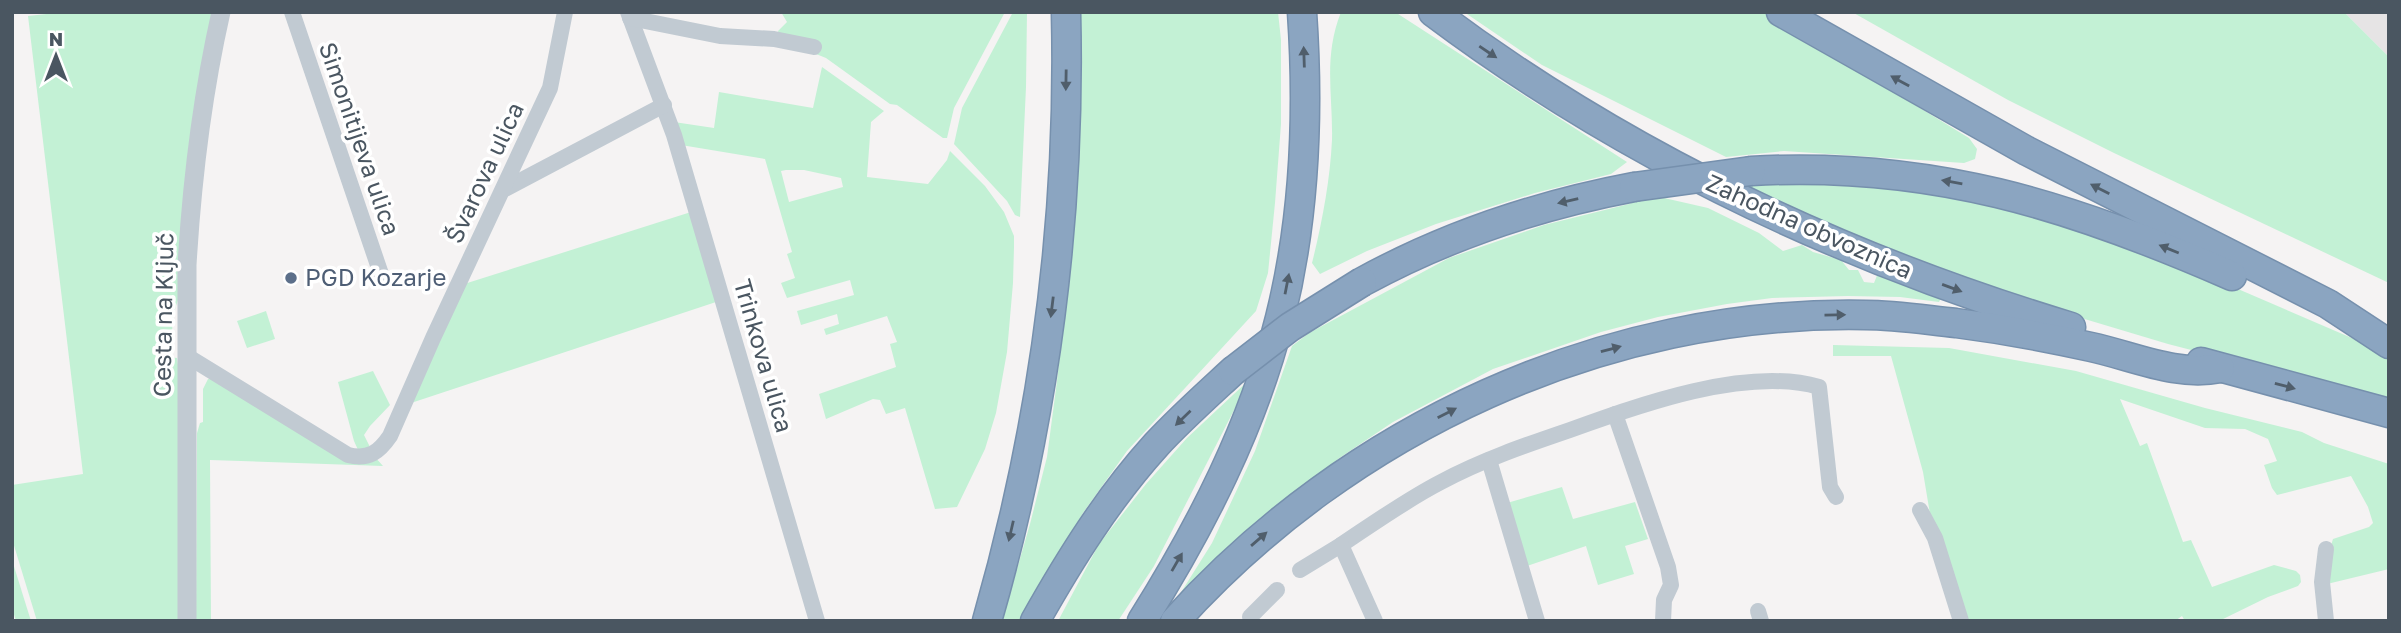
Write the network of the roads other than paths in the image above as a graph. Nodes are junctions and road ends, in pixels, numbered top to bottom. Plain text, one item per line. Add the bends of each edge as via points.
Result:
1 (221, 12) edge
2 (292, 12) edge
3 (565, 12) edge
4 (1066, 12) edge
5 (1301, 12) edge
6 (1433, 12) edge
7 (1781, 12) edge
8 (629, 15) edge
9 (814, 47) dead end
10 (664, 105) junction
11 (503, 190) junction
12 (383, 280) dead end
13 (2389, 344) edge
14 (187, 356) junction
15 (2220, 368) junction
16 (2389, 413) edge
17 (1615, 414) junction
18 (1489, 460) junction
19 (1836, 497) dead end
20 (1920, 510) dead end
21 (1341, 545) junction
22 (2326, 549) dead end
23 (1300, 570) dead end
24 (1277, 590) dead end
25 (1249, 619) edge
26 (187, 621) edge
27 (817, 621) edge
28 (987, 621) edge
29 (1035, 621) edge
30 (1142, 621) edge
31 (1175, 621) edge
32 (1375, 621) edge
33 (1537, 621) edge
34 (1663, 621) edge
35 (1961, 621) edge
36 (2326, 621) edge

1 - 14 street, Cesta na Ključ via 201,116 192,196
2 - 12 street, Simonitijeva ulica
3 - 11 street, Švarova ulica via 550,88
4 -> 28 highway via 1063,176 1050,320 1027,462
30 -> 5 highway via 1225,470 1254,402 1280,318 1304,152
6 -> 15 highway, Zahodna obvoznica via 1623,137 1684,172 1814,234 2012,309
13 -> 7 highway via 2328,304 2027,151
8 - 9 street, Trinkova ulica via 720,36
8 - 10 street, Trinkova ulica
10 - 11 street
10 - 27 street, Trinkova ulica
11 - 14 street, Švarova ulica via 390,436 372,456 348,455
13 -> 29 highway, bridge via 2091,219 1968,185 1825,169 1751,171 1634,187 1473,230 1362,282 1290,327 1233,371 1131,475 1088,534
14 - 26 street, Cesta na Ključ
15 -> 16 highway, Zahodna obvoznica
31 -> 15 highway via 1265,534 1382,448 1512,383 1639,341 1758,320 1867,315 2018,332 2186,371
17 - 18 street
17 - 19 street via 1665,397 1721,386 1805,382 1819,387 1830,487
17 - 34 street via 1668,567 1671,585 1664,600
18 - 21 street via 1441,482
18 - 33 street
20 - 35 street via 1935,538
21 - 23 street
21 - 32 street
22 - 36 street via 2322,582
24 - 25 street

